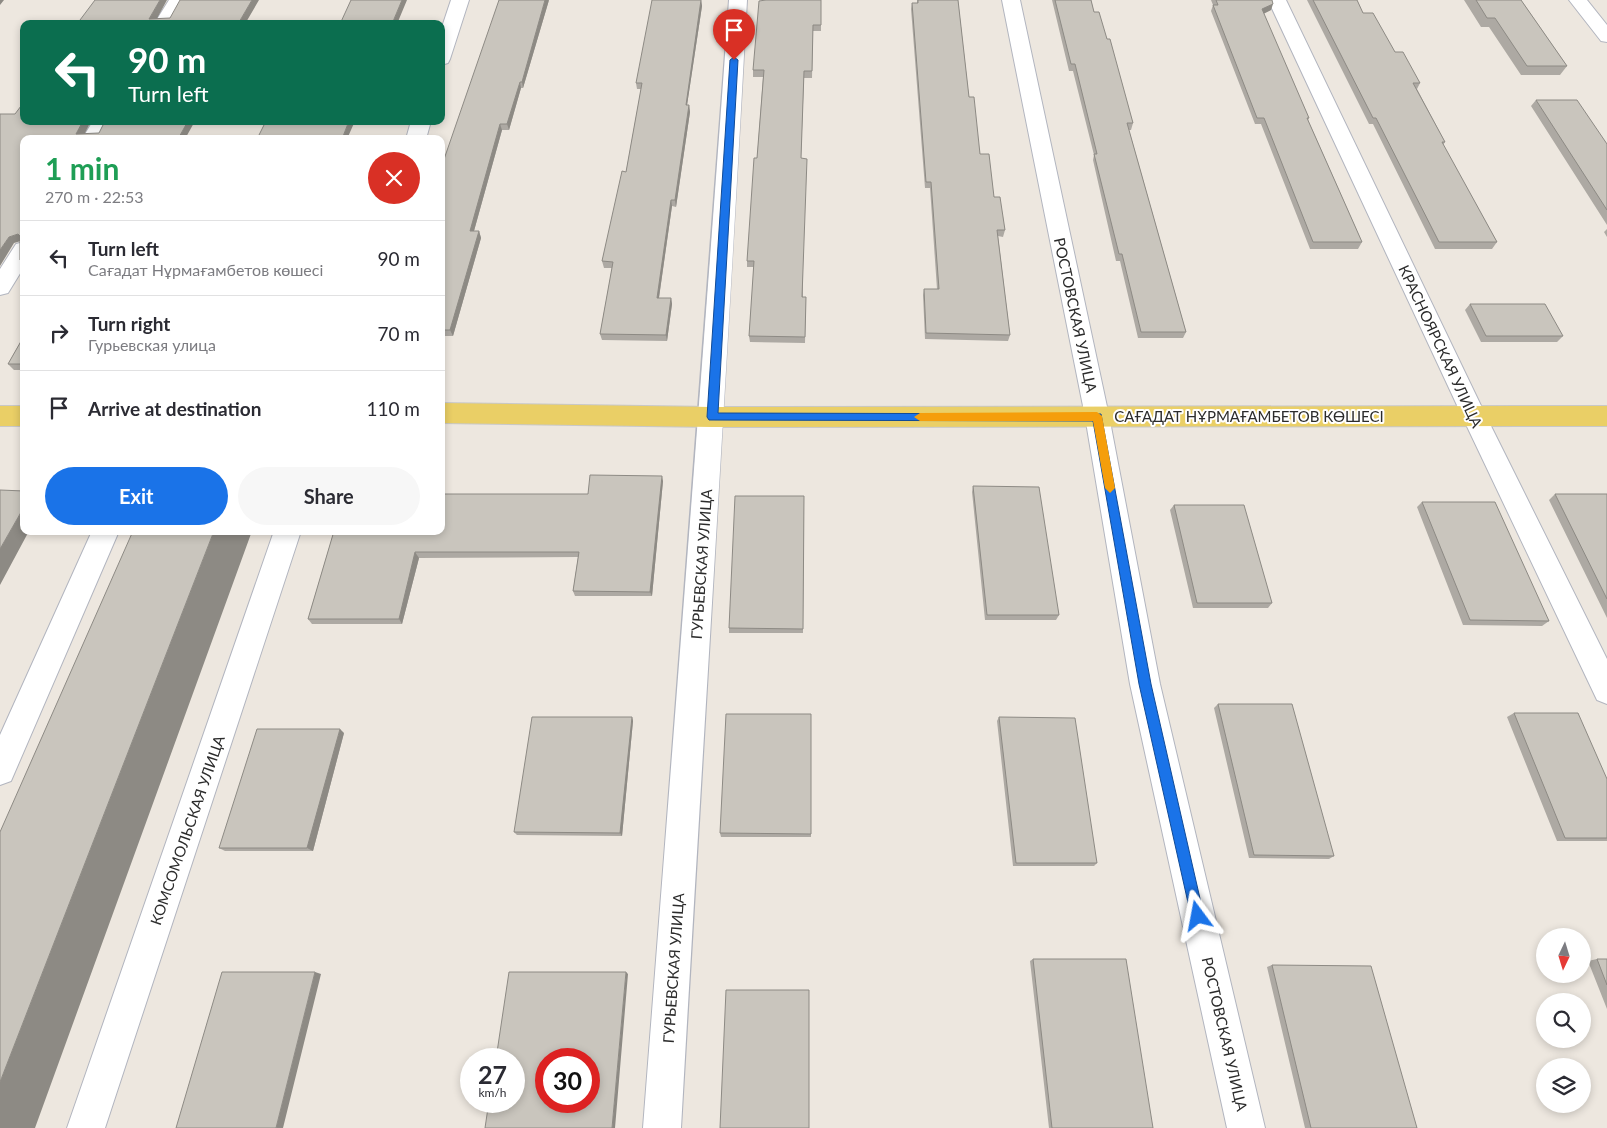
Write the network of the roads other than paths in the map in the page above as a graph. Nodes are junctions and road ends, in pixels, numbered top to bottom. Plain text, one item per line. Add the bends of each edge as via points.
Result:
1 (178, 0) edge
2 (460, 0) edge
3 (738, 0) edge
4 (1011, 0) edge
5 (1277, 0) edge
6 (1578, 0) edge
7 (166, 20) edge
8 (1607, 37) edge
9 (445, 47) edge
10 (20, 255) edge
11 (0, 287) edge
12 (445, 413) edge
13 (0, 416) edge
14 (20, 416) edge
15 (1097, 416) junction
16 (1474, 416) junction
17 (1607, 416) edge
18 (712, 417) junction
19 (104, 535) edge
20 (287, 535) edge
21 (1607, 690) edge
22 (0, 770) edge
23 (86, 1128) edge
24 (662, 1128) edge
25 (1246, 1128) edge

1 - 7 street
2 - 9 street
3 - 18 street, ГУРЬЕВСКАЯ УЛИЦА
4 - 15 street, РОСТОВСКАЯ УЛИЦА
5 - 16 street, КРАСНОЯРСКАЯ УЛИЦА
6 - 8 street
10 - 11 street
12 - 18 main road, САҒАДАТ НҰРМАҒАМБЕТОВ КӨШЕСІ
13 - 14 main road
15 - 16 main road, САҒАДАТ НҰРМАҒАМБЕТОВ КӨШЕСІ
15 - 18 main road, САҒАДАТ НҰРМАҒАМБЕТОВ КӨШЕСІ
15 - 25 street, РОСТОВСКАЯ УЛИЦА via 1145,684
16 - 17 main road, САҒАДАТ НҰРМАҒАМБЕТОВ КӨШЕСІ
16 - 21 street, КРАСНОЯРСКАЯ УЛИЦА
18 - 24 street, ГУРЬЕВСКАЯ УЛИЦА
19 - 22 street
20 - 23 street, КОМСОМОЛЬСКАЯ УЛИЦА

